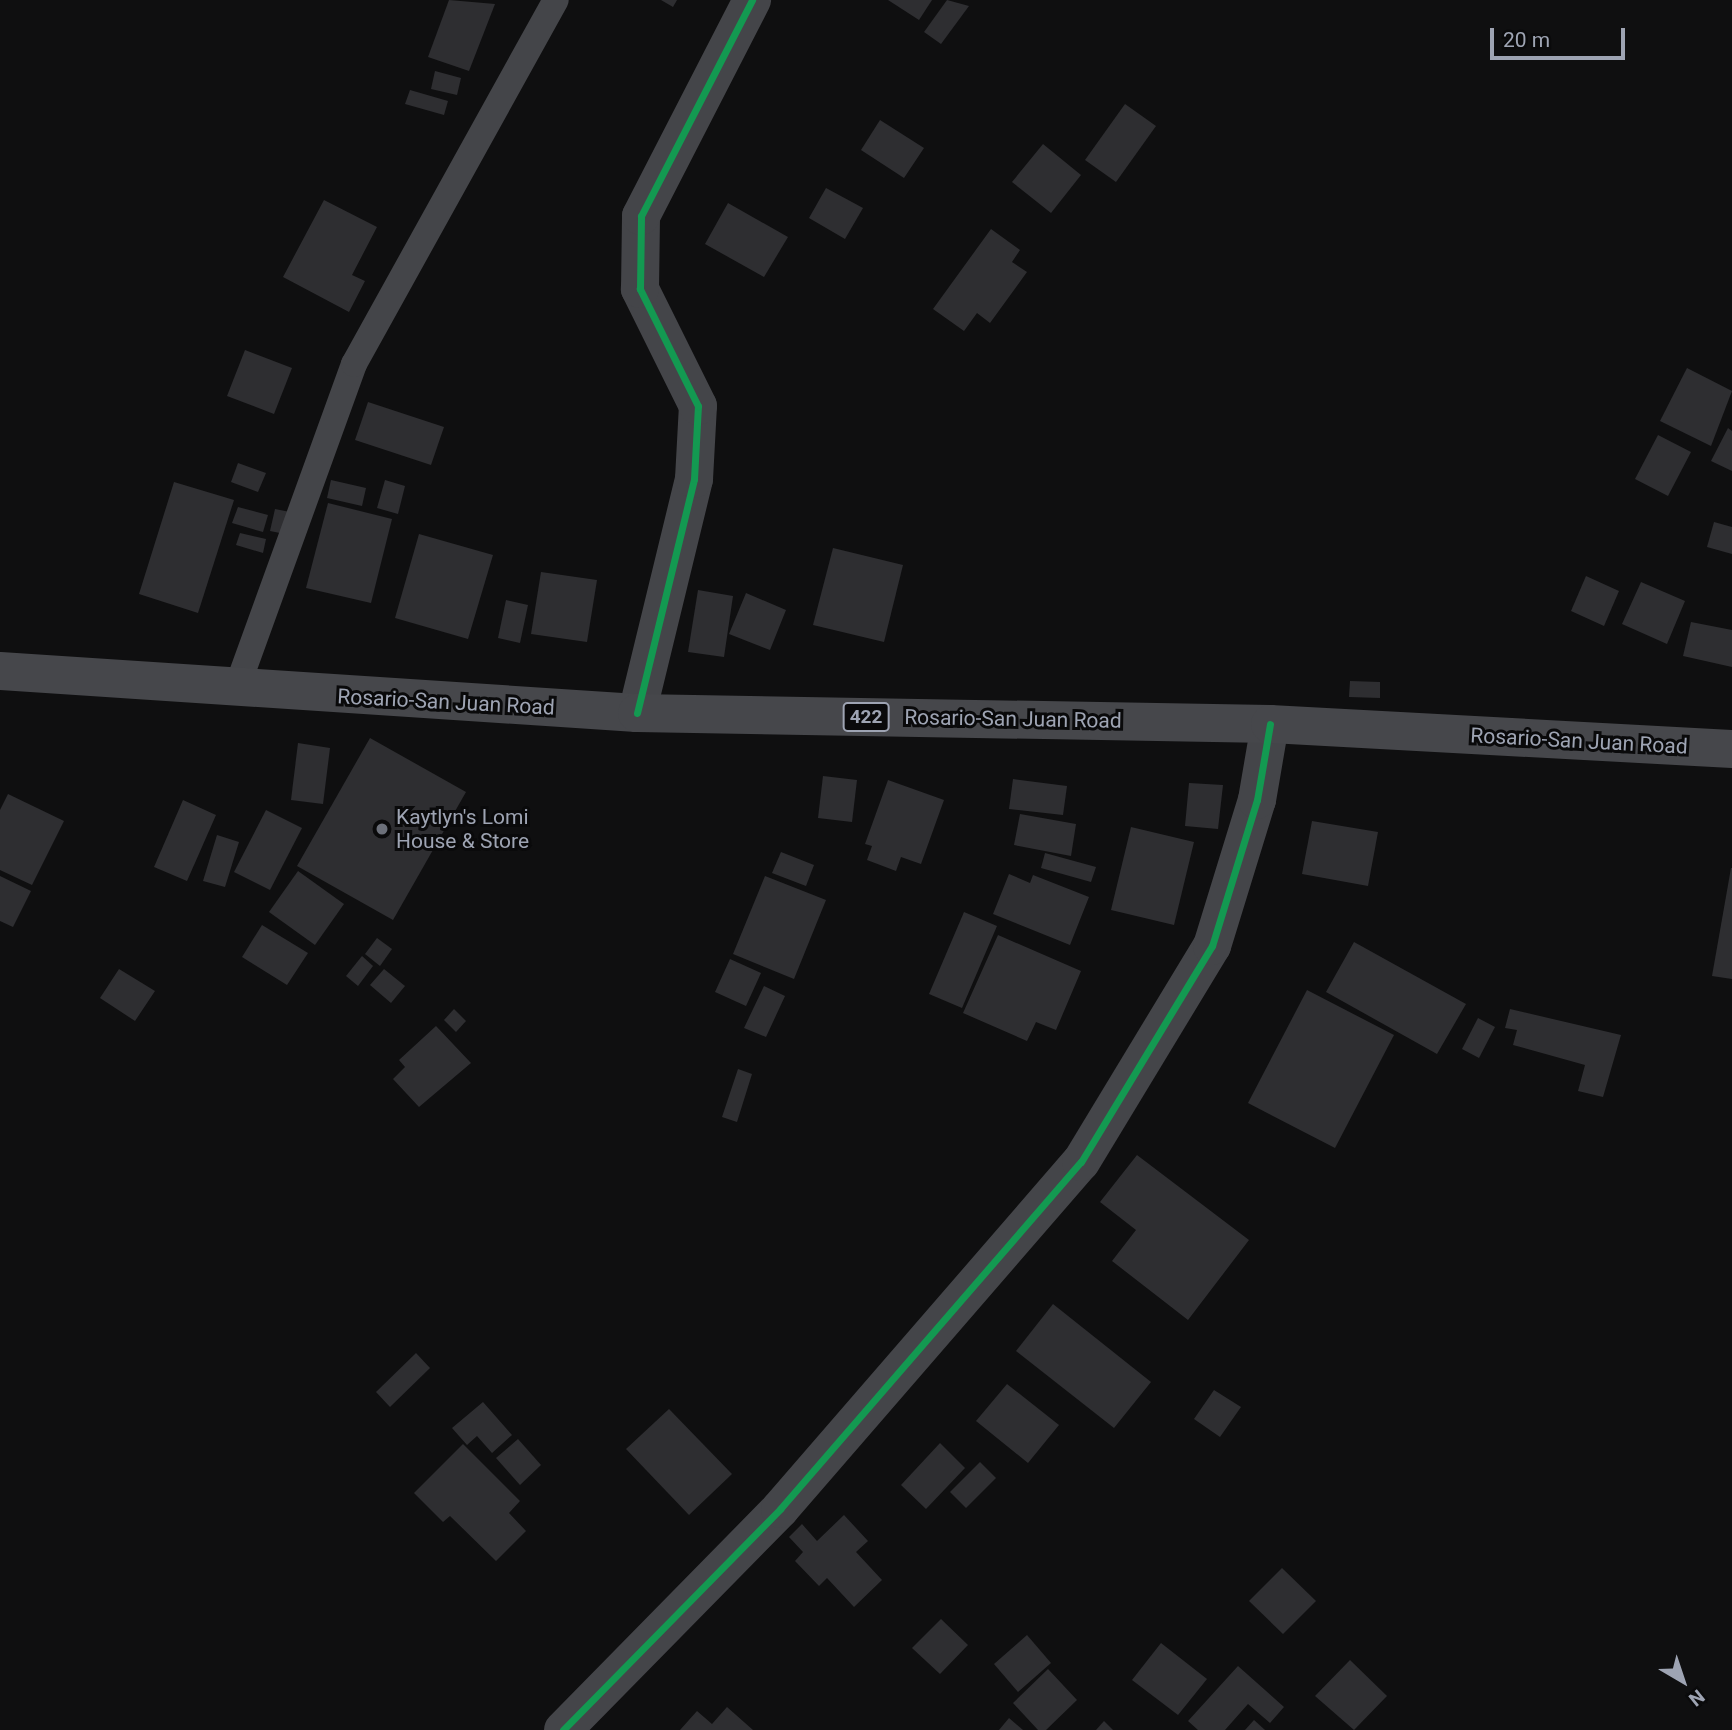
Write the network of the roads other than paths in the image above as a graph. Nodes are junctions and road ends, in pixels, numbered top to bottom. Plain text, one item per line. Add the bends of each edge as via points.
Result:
1 (556, 0) edge
2 (752, 0) edge
3 (0, 671) edge
4 (236, 690) junction
5 (638, 713) junction
6 (1270, 724) junction
7 (1732, 749) edge
8 (563, 1730) edge

1 - 4 lane via 349,375
2 - 5 street via 641,216 640,289 698,406 694,479
3 - 4 main road, Rosario-San Juan Road / 422
4 - 5 main road, Rosario-San Juan Road / 422
5 - 6 main road, Rosario-San Juan Road / 422
6 - 7 main road, Rosario-San Juan Road / 422
6 - 8 street via 1256,800 1212,946 1082,1162 780,1509

